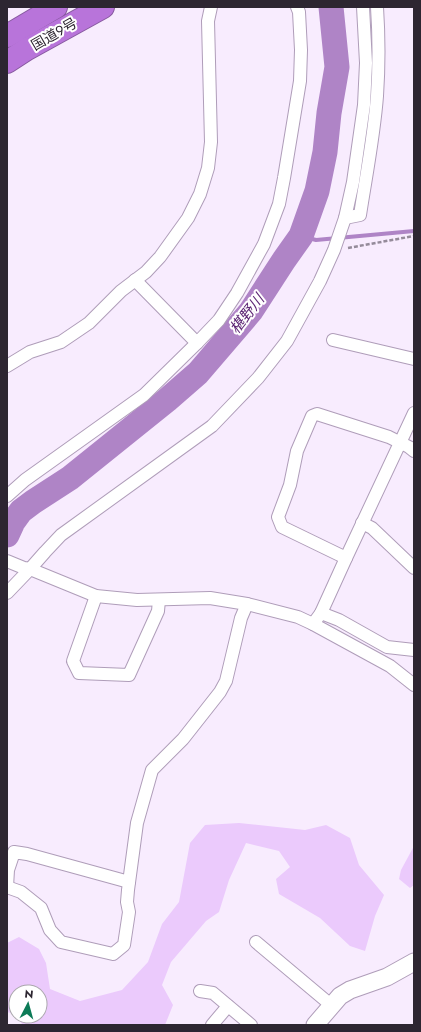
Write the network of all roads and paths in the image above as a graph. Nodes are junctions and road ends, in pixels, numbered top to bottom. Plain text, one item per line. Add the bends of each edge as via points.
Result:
1 (103, 7) edge
2 (211, 7) edge
3 (297, 7) edge
4 (363, 7) edge
5 (377, 7) edge
6 (53, 8) edge
7 (7, 36) edge
8 (7, 62) edge
9 (345, 218) junction
10 (414, 236) edge
11 (334, 250) junction
12 (135, 280) junction
13 (333, 340) dead end
14 (197, 343) junction
15 (414, 359) edge
16 (7, 366) edge
17 (414, 413) edge
18 (400, 443) junction
19 (414, 451) edge
20 (7, 496) edge
21 (362, 523) junction
22 (346, 558) junction
23 (7, 561) edge
24 (27, 568) junction
25 (414, 568) edge
26 (7, 593) edge
27 (96, 596) junction
28 (159, 600) junction
29 (247, 604) junction
30 (321, 613) junction
31 (313, 624) junction
32 (414, 650) edge
33 (414, 685) edge
34 (129, 882) junction
35 (7, 887) edge
36 (256, 942) dead end
37 (414, 962) edge
38 (200, 991) dead end
39 (331, 1005) junction
40 (228, 1006) junction
41 (212, 1025) edge
42 (251, 1025) edge
43 (314, 1025) edge

1 - 8 highway, 国道9号
2 - 12 street via 208,21 211,142 208,168 200,194 188,218 160,257
3 - 14 street via 301,50 300,81 279,204 264,244 237,293 219,320
4 - 9 street via 366,63 364,105 354,182
5 - 9 street via 378,76 372,142 360,215
6 - 7 highway, 国道9号
9 - 11 street
10 - 11 path
11 - 24 street via 287,341 258,378 212,426 61,536
12 - 14 street
12 - 16 street via 89,322 61,342 30,352
13 - 15 street
14 - 20 street via 144,395 25,480
17 - 18 street
18 - 19 street
18 - 21 street
18 - 22 street via 389,437 317,414 312,416 297,451 290,485 278,518 282,527
21 - 22 street
21 - 25 street via 372,528
22 - 30 street
23 - 24 street
24 - 26 street
24 - 27 street
27 - 28 street
27 - 28 street via 73,661 79,673 129,675 158,611
28 - 29 street via 210,598
29 - 31 street via 298,617
29 - 34 street via 241,618 226,681 220,692 182,739 152,770 137,823
30 - 31 street
30 - 32 street via 339,620 387,647
31 - 33 street via 390,666
34 - 35 street via 14,852 8,870
34 - 35 street via 129,912 124,945 113,954 61,942 50,930 41,908 21,892
36 - 39 street
37 - 39 main road via 387,977 350,990
38 - 40 street via 213,993
39 - 43 main road
40 - 41 street
40 - 42 street

